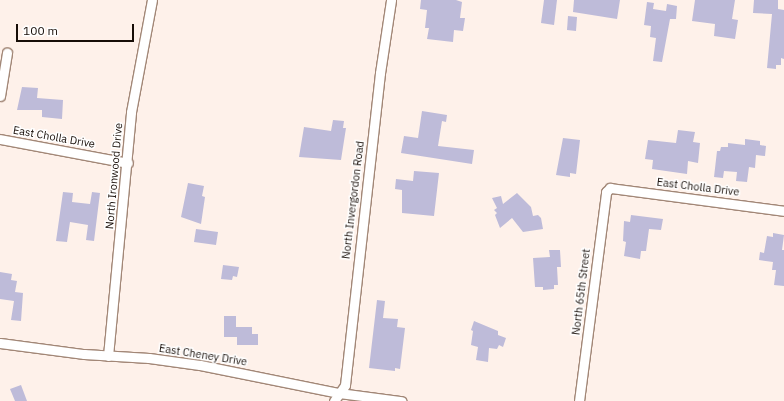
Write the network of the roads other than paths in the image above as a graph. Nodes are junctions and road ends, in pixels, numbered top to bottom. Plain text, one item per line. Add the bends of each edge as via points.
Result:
1 (152, 0) edge
2 (391, 0) edge
3 (7, 53) dead end
4 (0, 96) edge
5 (0, 139) edge
6 (128, 163) junction
7 (610, 188) joint
8 (784, 211) edge
9 (0, 343) edge
10 (108, 356) junction
11 (336, 397) edge
12 (401, 401) edge
13 (579, 401) edge

1 - 6 street, North Ironwood Drive via 131,112
2 - 11 street, North Invergordon Road via 379,81 345,385
3 - 4 street
5 - 6 street, East Cholla Drive
6 - 10 street, North Ironwood Drive
7 - 8 street, East Cholla Drive
7 - 13 street, North 65th Street via 606,192
9 - 10 street, East Cheney Drive
10 - 11 street, East Cheney Drive via 200,365
11 - 12 street, East Cheney Drive

